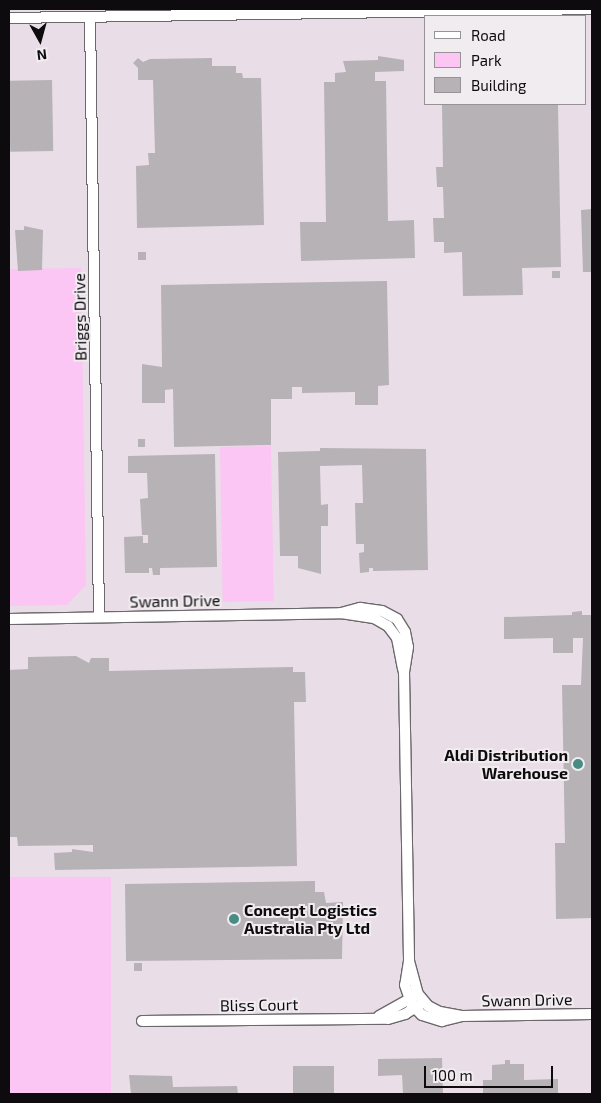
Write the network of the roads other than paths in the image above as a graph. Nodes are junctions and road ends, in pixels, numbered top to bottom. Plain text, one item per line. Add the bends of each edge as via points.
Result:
1 (592, 9) edge
2 (90, 17) junction
3 (9, 18) edge
4 (100, 617) junction
5 (9, 619) edge
6 (416, 1001) junction
7 (592, 1014) edge
8 (142, 1021) dead end

1 - 2 street
2 - 3 street
2 - 4 street, Briggs Drive
4 - 5 street, Swann Drive
4 - 6 street, Swann Drive via 341,613 373,608 397,619 407,640 404,672 409,961 405,985
6 - 7 street, Swann Drive via 462,1016
6 - 8 street, Bliss Court via 392,1018

